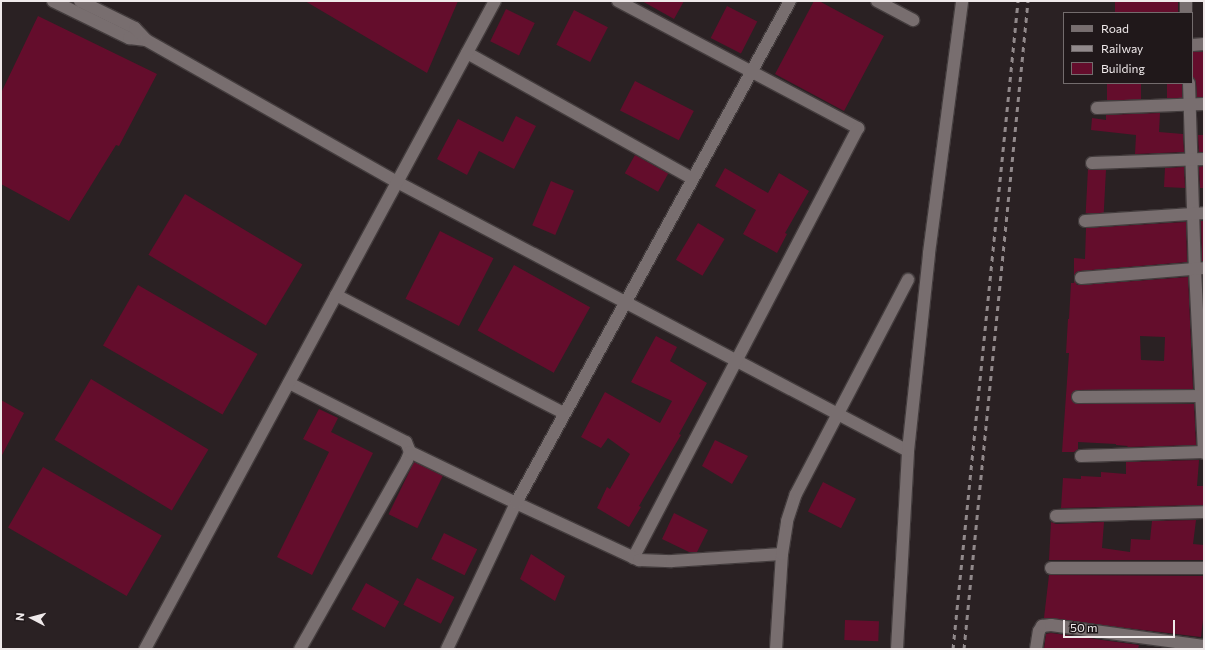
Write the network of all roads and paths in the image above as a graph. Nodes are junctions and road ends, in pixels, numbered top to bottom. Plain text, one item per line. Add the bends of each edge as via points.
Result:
1 (53, 1) edge
2 (80, 1) edge
3 (495, 1) edge
4 (618, 1) edge
5 (790, 1) edge
6 (877, 1) edge
7 (962, 1) edge
8 (1186, 1) edge
9 (1186, 12) edge
10 (913, 20) dead end
11 (146, 40) junction
12 (1204, 44) edge
13 (1193, 45) edge
14 (467, 53) junction
15 (751, 72) junction
16 (1189, 84) edge
17 (1190, 104) junction
18 (1204, 104) edge
19 (1097, 108) dead end
20 (1204, 159) edge
21 (1191, 160) junction
22 (1092, 163) dead end
23 (692, 178) junction
24 (397, 182) junction
25 (1198, 214) edge
26 (1085, 221) dead end
27 (1199, 268) edge
28 (1081, 278) dead end
29 (908, 280) dead end
30 (336, 294) junction
31 (624, 302) junction
32 (736, 361) junction
33 (289, 383) junction
34 (1202, 396) edge
35 (1078, 397) dead end
36 (564, 413) junction
37 (838, 415) junction
38 (908, 451) junction
39 (410, 452) junction
40 (1204, 452) edge
41 (1081, 456) dead end
42 (516, 504) junction
43 (1204, 512) edge
44 (1056, 516) dead end
45 (782, 554) junction
46 (633, 558) junction
47 (1051, 568) dead end
48 (1204, 568) edge
49 (1204, 646) edge
50 (145, 649) edge
51 (300, 649) edge
52 (447, 649) edge
53 (776, 649) edge
54 (897, 649) edge
55 (1036, 649) edge

1 - 11 street via 129,38
2 - 11 street via 135,28
3 - 14 street
4 - 15 street
5 - 15 street
6 - 10 street
7 - 38 street via 929,253
8 - 9 street
11 - 24 street
12 - 13 street
14 - 23 street
14 - 24 street
15 - 23 street
15 - 32 street via 858,128
16 - 17 street
17 - 18 street
17 - 19 street
17 - 21 street
20 - 21 street
21 - 22 street
21 - 25 street
23 - 31 street
24 - 30 street
24 - 31 street
25 - 26 street
25 - 27 street
27 - 28 street
27 - 34 street
29 - 37 street
30 - 33 street
30 - 36 street
31 - 32 street
31 - 36 street
32 - 37 street
32 - 46 street
33 - 39 street via 406,442
33 - 50 street
34 - 35 street
34 - 40 street
36 - 42 street
37 - 38 street
37 - 45 street via 796,494 787,521
38 - 54 street
39 - 42 street
39 - 51 street
40 - 41 street
42 - 46 street
42 - 52 street
43 - 44 street
45 - 46 street via 672,561
45 - 53 street
47 - 48 street
49 - 55 street via 1051,625 1042,626 1038,631

